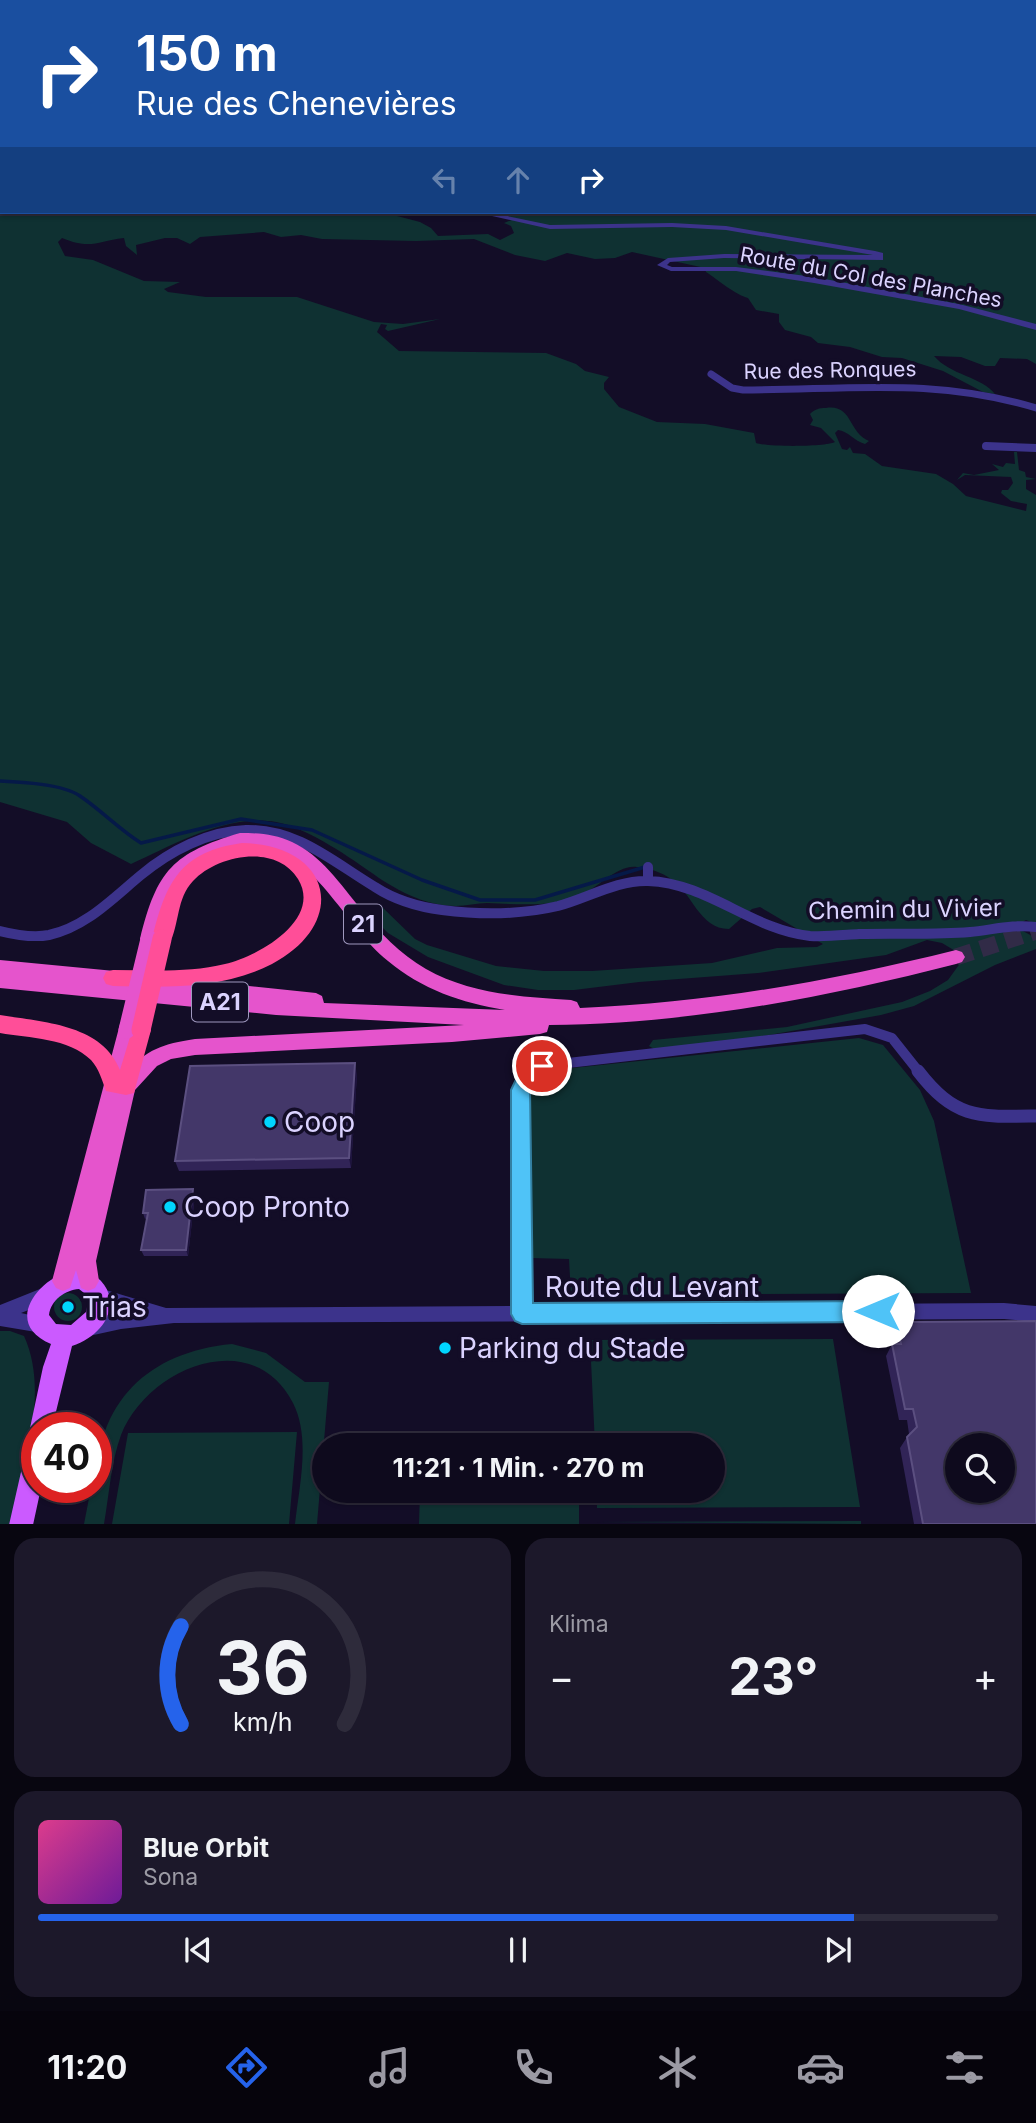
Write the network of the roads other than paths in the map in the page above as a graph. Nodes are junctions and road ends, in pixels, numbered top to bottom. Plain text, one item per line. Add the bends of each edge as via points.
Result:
1 (488, 214) edge
2 (1036, 327) edge
3 (711, 374) dead end
4 (1036, 408) edge
5 (986, 446) dead end
6 (1036, 447) edge
7 (648, 867) dead end
8 (648, 880) junction
9 (1036, 928) edge
10 (0, 931) edge
11 (155, 939) junction
12 (956, 957) tunnel mouth
13 (0, 967) edge
14 (113, 978) junction
15 (0, 980) edge
16 (643, 1012) junction
17 (440, 1015) junction
18 (0, 1024) edge
19 (120, 1085) junction
20 (1036, 1116) edge
21 (64, 1280) junction
22 (94, 1288) junction
23 (46, 1295) junction
24 (1036, 1307) edge
25 (1004, 1311) junction
26 (522, 1314) junction
27 (1036, 1314) edge
28 (174, 1315) junction
29 (0, 1316) edge
30 (42, 1325) junction
31 (74, 1333) junction
32 (44, 1412) edge
33 (26, 1503) edge
34 (21, 1524) edge

1 - 2 street, Route du Col des Planches via 550,226 720,227 875,253 880,258 718,256 661,265 814,280 954,306
3 - 4 street, Rue des Ronques via 731,388 743,390 924,386
5 - 6 street
7 - 8 street
8 - 9 street, Chemin du Vivier via 697,891 808,935
8 - 10 street, Chemin du Vivier via 543,909 428,908 375,890 326,853 294,836 245,830 213,836 164,858 92,916 68,929 41,936
11 - 14 highway via 178,887 192,870 215,856 244,849 273,852 296,863 309,880 312,903 304,922 285,944 257,962 208,976
11 - 16 highway, 21 via 161,893 180,867 216,845 267,840 313,862 386,949 439,984 503,1001
11 - 19 highway, bridge
12 - 16 highway, A21 via 806,991
13 - 14 highway, A21
14 - 17 highway, A21
15 - 17 highway, A21 via 288,1009
16 - 17 highway, A21 via 555,1017
16 - 19 highway via 499,1031 181,1049 150,1060
18 - 19 highway via 91,1046
19 - 21 highway
19 - 22 highway via 86,1261
20 - 26 street via 984,1117 953,1106 934,1093 892,1038 865,1028 542,1066 527,1077 521,1090
21 - 22 main road via 76,1278
21 - 23 main road
22 - 28 street, Route du Levant via 125,1305
22 - 31 main road via 96,1316
23 - 29 street
23 - 30 main road via 39,1311
24 - 25 street, Route du Levant
25 - 26 street, Route du Levant
25 - 27 street, Route du Levant
26 - 28 street, Route du Levant
28 - 31 street, Route du Levant
29 - 30 street
30 - 31 main road via 53,1335
31 - 32 main road via 54,1367
33 - 34 main road

